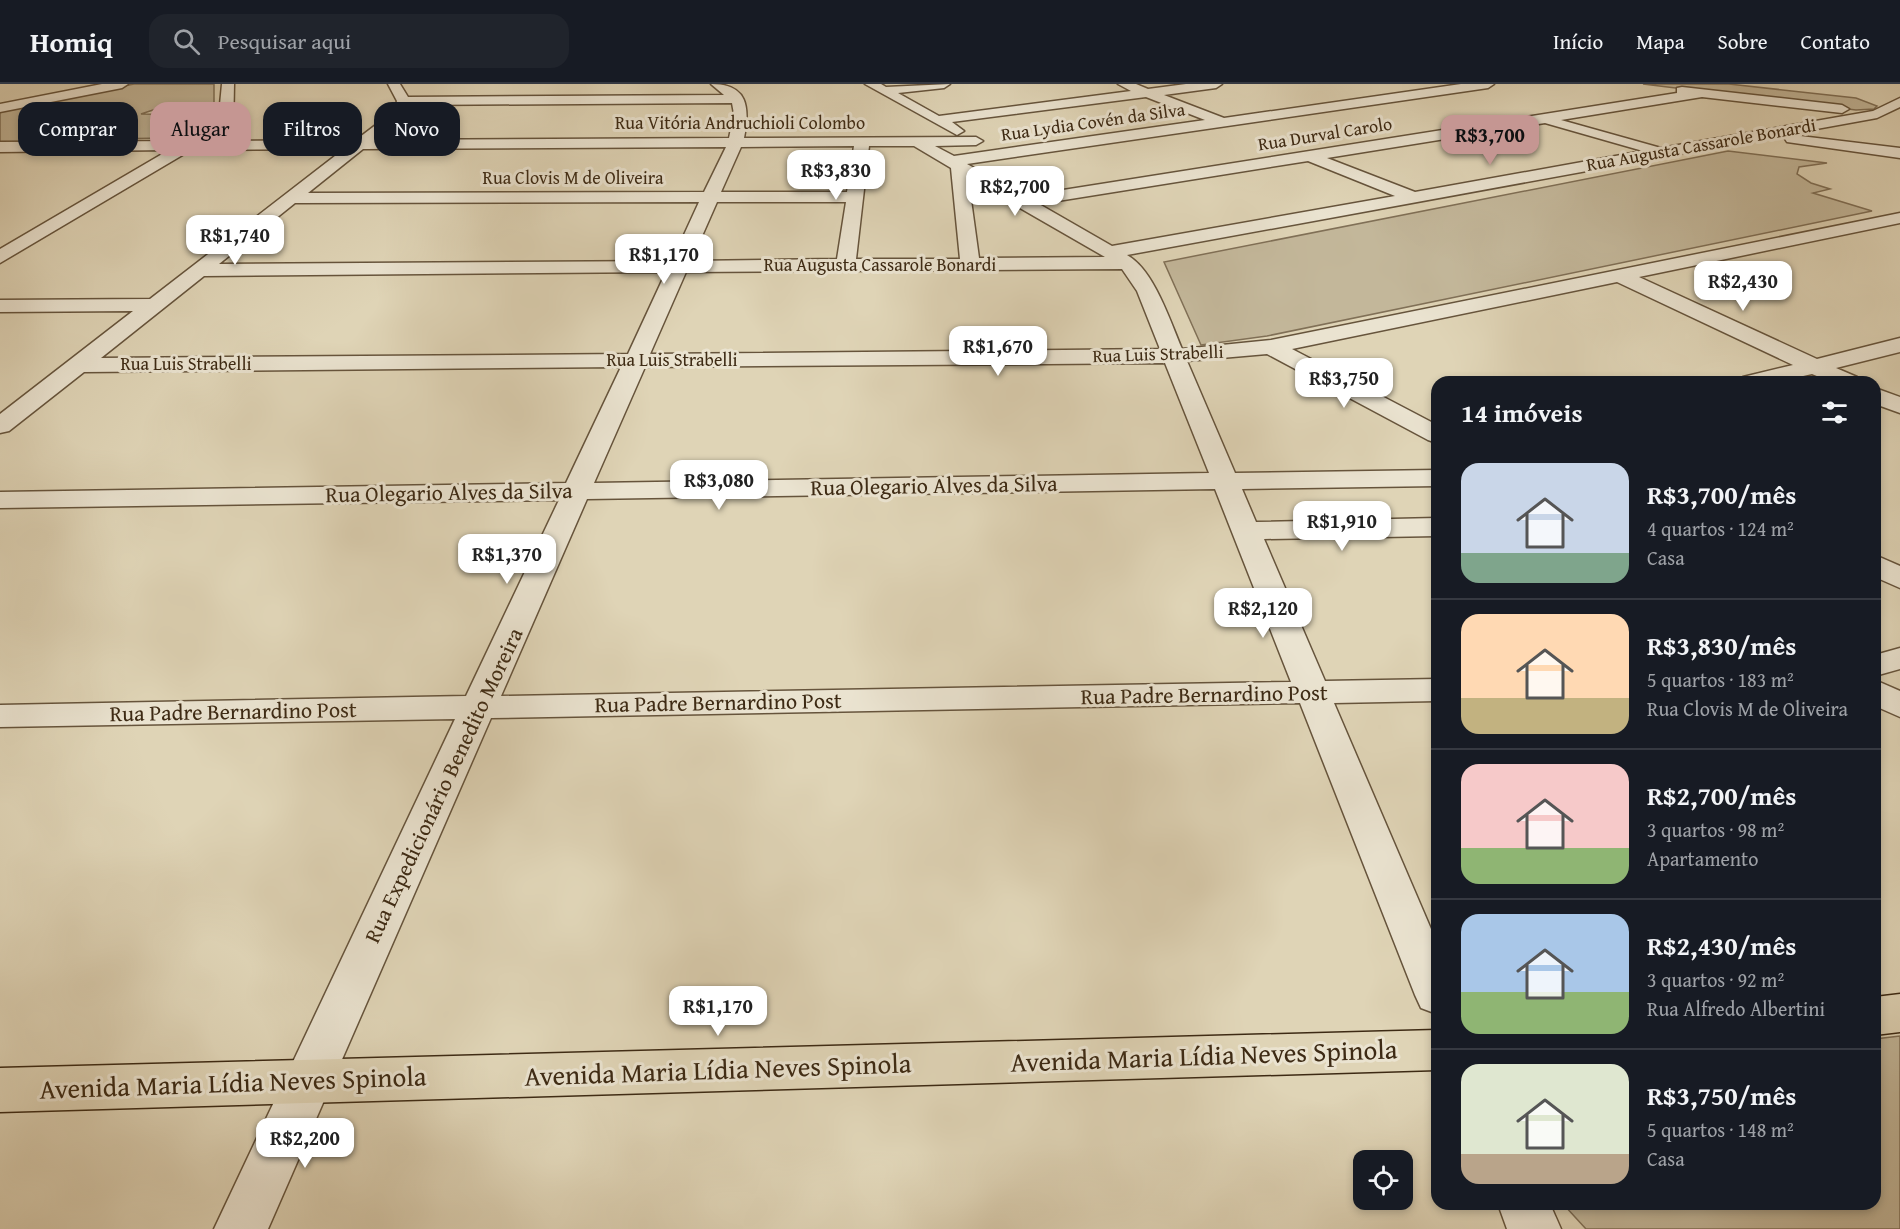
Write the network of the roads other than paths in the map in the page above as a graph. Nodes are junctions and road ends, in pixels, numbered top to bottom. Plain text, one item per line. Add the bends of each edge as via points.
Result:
1 (122, 84) edge
2 (228, 84) edge
3 (394, 84) edge
4 (557, 84) edge
5 (944, 84) edge
6 (1124, 84) edge
7 (1215, 84) edge
8 (1423, 84) edge
9 (1488, 84) edge
10 (1649, 87) dead end
11 (878, 88) edge
12 (1445, 90) junction
13 (727, 91) edge
14 (1147, 93) junction
15 (1704, 93) junction
16 (573, 100) junction
17 (1477, 100) dead end
18 (404, 101) junction
19 (227, 102) edge
20 (1900, 102) edge
21 (1877, 106) junction
22 (0, 108) edge
23 (1510, 109) dead end
24 (1900, 117) edge
25 (1542, 119) junction
26 (937, 120) junction
27 (1224, 123) junction
28 (1761, 134) junction
29 (1256, 135) dead end
30 (976, 141) junction
31 (862, 142) junction
32 (918, 142) junction
33 (362, 143) edge
34 (735, 143) junction
35 (1277, 144) dead end
36 (362, 145) edge
37 (0, 147) edge
38 (18, 147) edge
39 (18, 149) edge
40 (1663, 152) junction
41 (1900, 153) edge
42 (1000, 154) junction
43 (171, 156) edge
44 (346, 156) edge
45 (1308, 156) junction
46 (0, 158) edge
47 (955, 163) junction
48 (854, 197) junction
49 (1413, 197) junction
50 (292, 198) junction
51 (710, 198) junction
52 (1022, 202) junction
53 (1900, 218) edge
54 (0, 257) edge
55 (1119, 258) junction
56 (970, 264) junction
57 (846, 265) junction
58 (679, 266) junction
59 (200, 270) junction
60 (1620, 276) junction
61 (155, 305) junction
62 (0, 306) edge
63 (1900, 345) edge
64 (1271, 347) junction
65 (1174, 356) junction
66 (636, 360) junction
67 (78, 365) junction
68 (1814, 366) junction
69 (1775, 376) edge
70 (1836, 376) edge
71 (1881, 398) edge
72 (1900, 406) edge
73 (0, 426) edge
74 (1431, 432) edge
75 (1431, 478) edge
76 (1225, 481) junction
77 (577, 490) junction
78 (0, 500) edge
79 (1431, 527) edge
80 (1246, 531) junction
81 (1881, 568) edge
82 (1900, 579) edge
83 (1900, 658) edge
84 (1881, 664) edge
85 (1431, 690) edge
86 (1311, 692) junction
87 (1881, 695) edge
88 (1900, 706) edge
89 (479, 707) junction
90 (0, 716) edge
91 (1431, 981) edge
92 (1900, 1013) edge
93 (1881, 1015) edge
94 (1431, 1050) edge
95 (307, 1081) junction
96 (0, 1090) edge
97 (1526, 1210) edge
98 (241, 1229) edge
99 (1534, 1229) edge

1 - 22 street
2 - 19 street
3 - 18 street
4 - 16 street
5 - 11 street
6 - 14 street
7 - 14 street
8 - 12 street
9 - 12 street, Rua Lydia Covén da Silva
10 - 15 street
11 - 26 street
12 - 17 street
12 - 27 street, Rua Lydia Covén da Silva
13 - 16 street
13 - 34 street, Rua Expedicionário Benedito Moreira via 742,112
14 - 26 street
14 - 27 street
15 - 21 street
15 - 25 street, Rua Durval Carolo
16 - 18 street
18 - 33 street via 400,112
20 - 21 street, Rua Augusta Cassarole Bonardi
21 - 24 street
21 - 28 street, Rua Augusta Cassarole Bonardi
23 - 25 street
25 - 40 street
25 - 45 street, Rua Durval Carolo
26 - 30 street
27 - 29 street
27 - 42 street, Rua Lydia Covén da Silva
28 - 40 street, Rua Augusta Cassarole Bonardi
28 - 41 street
30 - 32 street, Rua Vitória Andruchioli Colombo
30 - 42 street
31 - 32 street, Rua Vitória Andruchioli Colombo
31 - 34 street, Rua Vitória Andruchioli Colombo
31 - 48 street
32 - 47 street
34 - 36 street, Rua Vitória Andruchioli Colombo
34 - 51 street, Rua Expedicionário Benedito Moreira
35 - 45 street
37 - 38 street, Rua Vitória Andruchioli Colombo
39 - 46 street
40 - 49 street, Rua Augusta Cassarole Bonardi
42 - 47 street, Rua Lydia Covén da Silva
43 - 54 street
44 - 50 street
45 - 49 street
45 - 52 street, Rua Durval Carolo
47 - 52 street
47 - 56 street
48 - 51 street, Rua Clovis M de Oliveira
48 - 57 street
49 - 55 street, Rua Augusta Cassarole Bonardi
50 - 51 street, Rua Clovis M de Oliveira
50 - 59 street
51 - 58 street, Rua Expedicionário Benedito Moreira
52 - 55 street
53 - 60 street, Rua Luis Strabelli
55 - 56 street, Rua Augusta Cassarole Bonardi
55 - 65 street via 1147,291
56 - 57 street, Rua Augusta Cassarole Bonardi
57 - 58 street, Rua Augusta Cassarole Bonardi
58 - 59 street, Rua Augusta Cassarole Bonardi
58 - 66 street, Rua Expedicionário Benedito Moreira
59 - 61 street
60 - 64 street, Rua Luis Strabelli
60 - 68 street
61 - 62 street
61 - 67 street
63 - 68 street
64 - 65 street, Rua Luis Strabelli
64 - 74 street
65 - 66 street, Rua Luis Strabelli
65 - 76 street
66 - 67 street, Rua Luis Strabelli
66 - 77 street, Rua Expedicionário Benedito Moreira
67 - 73 street
68 - 69 street
68 - 70 street
71 - 72 street
75 - 76 street, Rua Olegario Alves da Silva
76 - 77 street, Rua Olegario Alves da Silva
76 - 80 street
77 - 78 street, Rua Olegario Alves da Silva
77 - 89 street, Rua Expedicionário Benedito Moreira
79 - 80 street
80 - 86 street
81 - 82 street
83 - 84 street
85 - 86 street, Rua Padre Bernardino Post
86 - 89 street, Rua Padre Bernardino Post
86 - 91 street
87 - 88 street
89 - 90 street, Rua Padre Bernardino Post
89 - 95 street, Rua Expedicionário Benedito Moreira
92 - 93 main road
94 - 95 main road, Avenida Maria Lídia Neves Spinola
95 - 96 main road, Avenida Maria Lídia Neves Spinola
95 - 98 street, Rua Expedicionário Benedito Moreira
97 - 99 street

